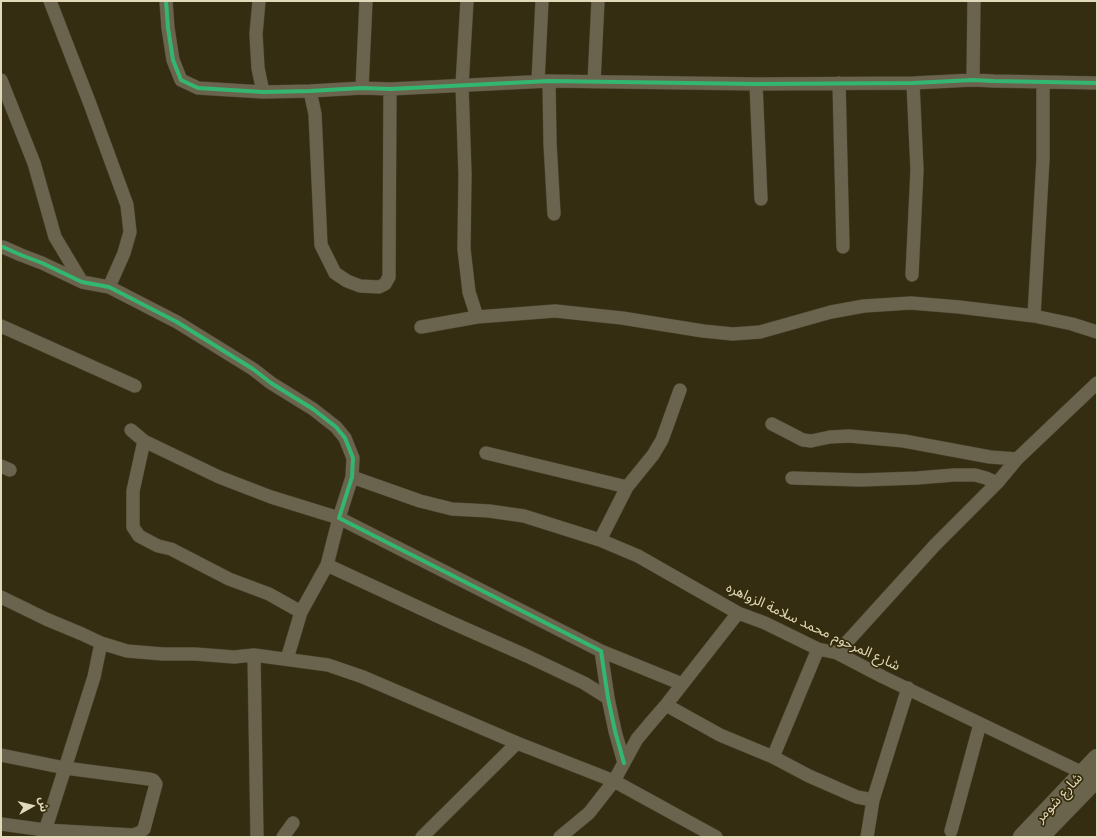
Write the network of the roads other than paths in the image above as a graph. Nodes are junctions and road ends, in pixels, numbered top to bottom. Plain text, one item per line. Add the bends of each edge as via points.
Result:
1 (50, 1) edge
2 (166, 1) edge
3 (259, 1) edge
4 (366, 1) edge
5 (467, 1) edge
6 (542, 1) edge
7 (598, 1) edge
8 (974, 1) edge
9 (1, 80) edge
10 (973, 80) junction
11 (544, 81) junction
12 (594, 82) junction
13 (1043, 82) junction
14 (839, 83) junction
15 (913, 83) junction
16 (1097, 83) edge
17 (756, 84) junction
18 (462, 85) junction
19 (362, 88) junction
20 (390, 89) junction
21 (310, 91) junction
22 (263, 92) junction
23 (761, 199) dead end
24 (554, 214) dead end
25 (843, 247) dead end
26 (2, 248) edge
27 (912, 275) dead end
28 (82, 282) junction
29 (109, 287) junction
30 (1034, 316) junction
31 (477, 317) junction
32 (1, 326) edge
33 (420, 327) dead end
34 (1097, 332) edge
35 (1097, 383) edge
36 (135, 386) dead end
37 (680, 390) dead end
38 (772, 424) dead end
39 (131, 430) dead end
40 (144, 442) junction
41 (486, 453) dead end
42 (1017, 459) junction
43 (352, 476) junction
44 (792, 478) dead end
45 (997, 483) junction
46 (627, 487) junction
47 (339, 518) junction
48 (600, 540) junction
49 (327, 565) junction
50 (1, 597) edge
51 (302, 612) junction
52 (738, 613) junction
53 (101, 643) junction
54 (818, 649) junction
55 (601, 651) junction
56 (837, 653) junction
57 (254, 655) junction
58 (287, 659) junction
59 (682, 684) junction
60 (908, 688) junction
61 (608, 698) junction
62 (666, 705) junction
63 (980, 724) junction
64 (517, 743) junction
65 (1, 755) edge
66 (774, 757) junction
67 (1097, 758) edge
68 (624, 764) junction
69 (65, 768) junction
70 (1091, 777) edge
71 (614, 781) junction
72 (873, 800) junction
73 (293, 823) dead end
74 (1, 824) edge
75 (951, 831) dead end
76 (44, 834) edge
77 (257, 837) edge
78 (283, 837) edge
79 (422, 837) edge
80 (560, 837) edge
81 (716, 837) edge
82 (867, 837) edge
83 (1022, 837) edge
84 (1040, 837) edge

1 - 29 street via 127,205 130,232
2 - 22 street via 173,60 181,80 198,88
3 - 22 street via 256,34 258,68
4 - 19 street
5 - 18 street
6 - 11 street
7 - 12 street
8 - 10 street
9 - 28 street via 34,163 54,237
10 - 13 street
10 - 15 street
11 - 12 street
11 - 18 street
11 - 24 street
12 - 17 street
13 - 16 street
13 - 30 street via 1043,159
14 - 15 street
14 - 17 street
14 - 25 street
15 - 27 street via 917,170
17 - 23 street
18 - 20 street
18 - 31 street via 464,249 469,292
19 - 20 street
19 - 21 street
20 - 21 street via 390,277 379,287 360,286 335,273 321,245 315,120
21 - 22 street
26 - 28 street
28 - 29 street
29 - 43 street via 177,322 313,409 336,427 345,438 353,458
30 - 31 street via 911,303 864,306 830,312 760,332 733,334 555,311
30 - 34 street
31 - 33 street
32 - 36 street
35 - 42 street
37 - 46 street via 662,440
38 - 42 street via 803,440 849,436 904,441 990,457
39 - 40 street
40 - 47 street via 219,477 271,497
40 - 51 street via 133,491 133,527 139,536 158,546 171,549 229,579 269,594
41 - 46 street
42 - 45 street
43 - 47 street
43 - 48 street, شارع المرحوم محمد سلامة الزواهره via 420,501 452,509 524,516
44 - 45 street via 861,480 968,475
45 - 56 street via 935,544
46 - 48 street
47 - 49 street
47 - 55 street
48 - 52 street, شارع المرحوم محمد سلامة الزواهره via 638,556
49 - 51 street
49 - 61 street via 527,656 584,683
50 - 53 street
51 - 58 street
52 - 54 street, شارع المرحوم محمد سلامة الزواهره
52 - 59 street
53 - 57 street via 127,651 163,654
53 - 69 street via 94,677
54 - 56 street, شارع المرحوم محمد سلامة الزواهره
54 - 66 street
55 - 59 street
55 - 61 street
56 - 60 street, شارع المرحوم محمد سلامة الزواهره
57 - 58 street
57 - 77 street
58 - 64 street via 328,665 363,676
59 - 62 street
60 - 63 street, شارع المرحوم محمد سلامة الزواهره
60 - 72 street
61 - 68 street
62 - 66 street via 720,735
62 - 68 street via 637,739
63 - 70 street, شارع المرحوم محمد سلامة الزواهره
63 - 75 street
64 - 71 street
64 - 79 street
65 - 69 street
66 - 72 street via 857,797
67 - 70 main road, شارع شومر
68 - 71 street
69 - 76 street
69 - 76 street via 153,780 156,784 144,829 133,836
70 - 83 main road, شارع شومر
70 - 84 main road, شارع شومر via 1062,816
71 - 80 street via 589,812
71 - 81 street
72 - 82 street
73 - 78 street
74 - 76 street

